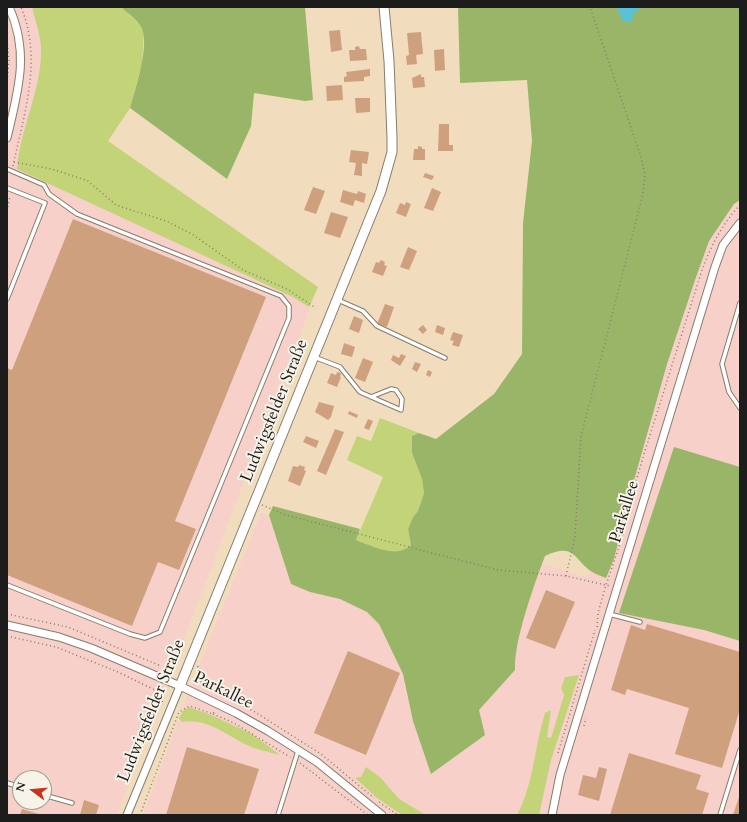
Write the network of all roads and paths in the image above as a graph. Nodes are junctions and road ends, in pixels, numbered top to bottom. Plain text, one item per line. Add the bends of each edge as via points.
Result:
1 (9, 7) edge
2 (384, 7) edge
3 (590, 7) edge
4 (7, 40) edge
5 (7, 82) edge
6 (7, 138) edge
7 (14, 162) dead end
8 (7, 169) edge
9 (7, 188) edge
10 (49, 194) junction
11 (45, 203) junction
12 (740, 206) edge
13 (740, 223) edge
14 (7, 298) edge
15 (337, 300) junction
16 (740, 303) edge
17 (316, 308) dead end
18 (314, 357) junction
19 (445, 358) dead end
20 (371, 397) junction
21 (740, 408) edge
22 (255, 502) junction
23 (566, 576) junction
24 (7, 585) edge
25 (606, 585) junction
26 (617, 589) junction
27 (7, 614) edge
28 (609, 614) junction
29 (640, 622) dead end
30 (7, 625) edge
31 (78, 630) junction
32 (77, 635) dead end
33 (7, 636) edge
34 (199, 663) dead end
35 (161, 666) dead end
36 (156, 685) dead end
37 (180, 686) junction
38 (154, 689) junction
39 (220, 699) dead end
40 (163, 709) dead end
41 (215, 710) dead end
42 (586, 718) dead end
43 (582, 730) dead end
44 (299, 750) junction
45 (740, 750) edge
46 (558, 754) dead end
47 (52, 797) edge
48 (72, 803) dead end
49 (127, 815) edge
50 (140, 815) edge
51 (278, 815) edge
52 (382, 815) edge
53 (552, 815) edge
54 (720, 815) edge

1 - 6 street via 19,37 21,61
2 - 15 street, Ludwigsfelder Straße via 389,61 392,152 381,191
3 - 23 path via 645,174 643,194 581,436 575,537
4 - 5 path
7 - 17 path via 52,169 88,181 116,205 166,221 192,234 243,270 287,289
8 - 10 lane via 44,185
9 - 11 lane
10 - 11 lane
10 - 24 lane via 77,214 281,296 289,306 289,318 160,632 145,638 130,634
11 - 14 lane
12 - 25 path via 723,226 702,270 630,501 629,517
13 - 26 street, Parkallee via 723,245 715,267
15 - 18 street, Ludwigsfelder Straße
15 - 19 lane via 363,310 377,326
16 - 21 lane via 722,364 729,392
18 - 20 lane via 340,367 360,392
18 - 22 street, Ludwigsfelder Straße
20 - 20 lane via 395,408 401,410 402,399 396,390 391,389
22 - 23 path via 286,515 498,570
22 - 37 street, Ludwigsfelder Straße
23 - 25 path
25 - 26 path
25 - 46 path via 597,625
26 - 28 street, Parkallee
27 - 31 path
28 - 29 lane
28 - 53 street, Parkallee via 560,775
30 - 37 street, Parkallee via 74,642
31 - 32 path
31 - 35 path
33 - 38 path via 56,647
34 - 39 path via 199,680 206,687 222,695
36 - 38 path
37 - 44 street, Parkallee via 247,719
37 - 49 street, Ludwigsfelder Straße
38 - 40 path via 161,696
41 - 50 path via 213,714 190,706 179,712
42 - 43 path
44 - 51 lane
44 - 52 street, Parkallee via 342,781
45 - 54 lane
47 - 48 lane

